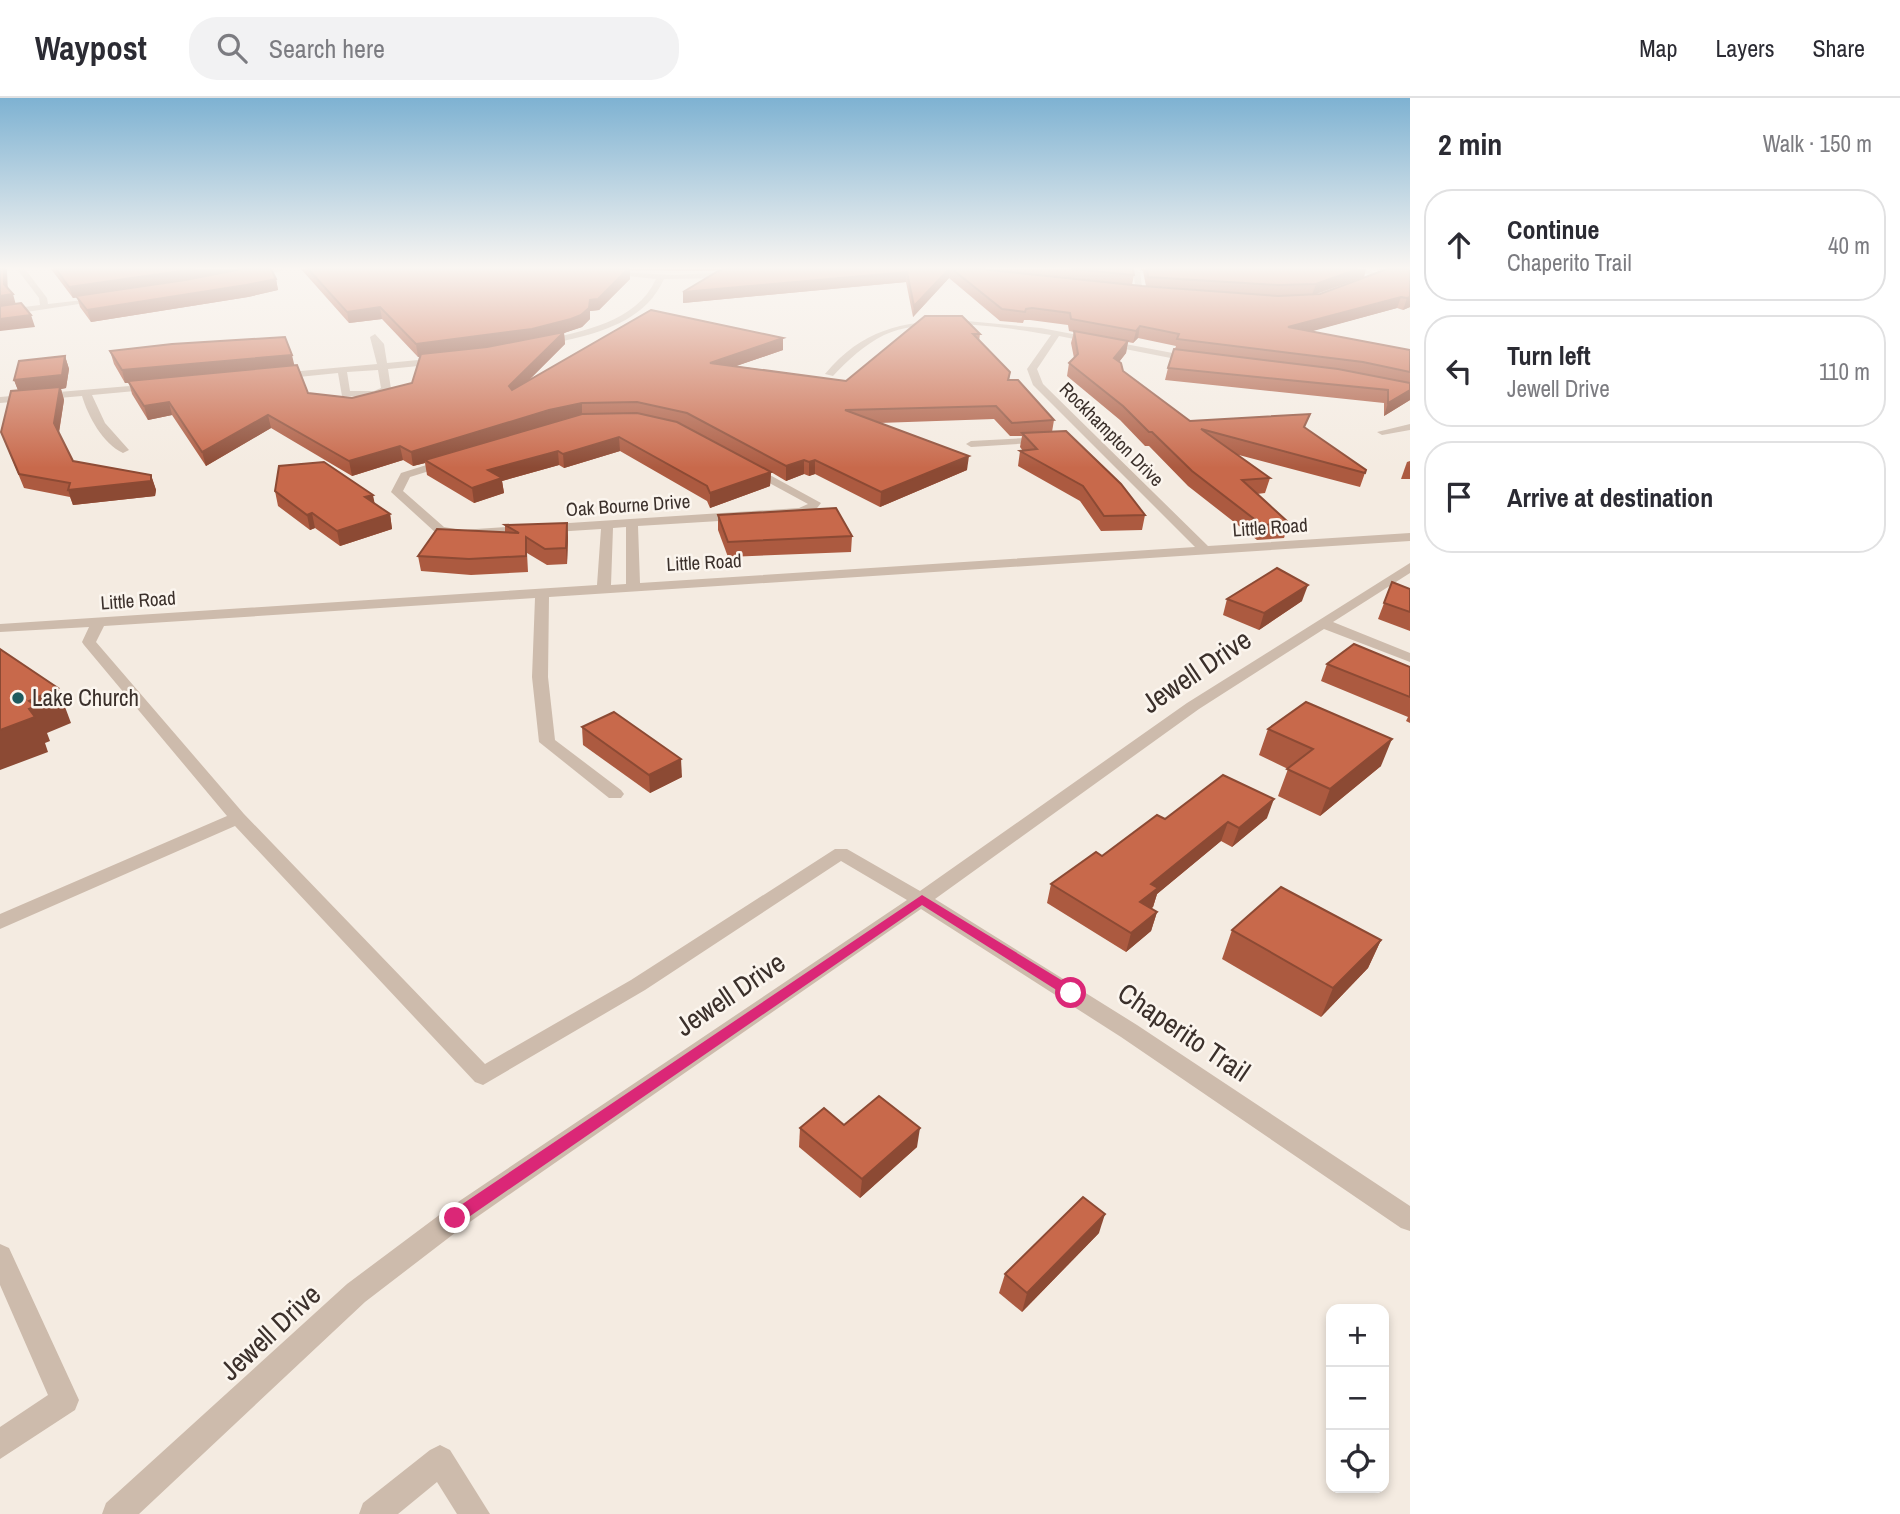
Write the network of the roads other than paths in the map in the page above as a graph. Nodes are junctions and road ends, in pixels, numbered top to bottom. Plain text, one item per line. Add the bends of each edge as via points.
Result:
1 (575, 335) edge
2 (880, 335) edge
3 (1055, 335) edge
4 (1062, 335) edge
5 (374, 337) dead end
6 (536, 345) edge
7 (446, 361) edge
8 (1206, 362) edge
9 (383, 366) junction
10 (342, 370) junction
11 (830, 374) dead end
12 (261, 377) edge
13 (167, 386) edge
14 (86, 393) junction
15 (0, 400) edge
16 (1410, 427) edge
17 (1382, 432) dead end
18 (1091, 438) junction
19 (1077, 439) edge
20 (1051, 440) edge
21 (971, 444) dead end
22 (123, 450) dead end
23 (607, 525) junction
24 (632, 525) junction
25 (1410, 537) edge
26 (1205, 550) junction
27 (1410, 567) edge
28 (633, 586) junction
29 (604, 588) junction
30 (542, 592) junction
31 (98, 622) junction
32 (1322, 623) junction
33 (0, 628) edge
34 (1410, 658) edge
35 (615, 794) dead end
36 (238, 818) junction
37 (922, 899) junction
38 (0, 922) edge
39 (1410, 1220) edge
40 (0, 1256) edge
41 (0, 1444) edge
42 (117, 1514) edge
43 (374, 1514) edge
44 (475, 1514) edge

1 - 6 street
2 - 11 street via 853,350
3 - 18 street, Rockhampton Drive via 1032,369 1038,385
4 - 8 street
5 - 9 street
7 - 9 street
9 - 10 street
9 - 10 street via 386,389 376,394 346,394
10 - 12 street
13 - 14 street
14 - 15 street
14 - 22 street via 101,428
16 - 17 street
18 - 19 street
18 - 26 street, Rockhampton Drive
20 - 21 street
23 - 24 street, Oak Bourne Drive
23 - 24 street, Oak Bourne Drive via 461,534 440,530 397,492 405,475 551,429 583,422 638,421 682,431 814,503 800,512
23 - 29 street
24 - 28 street
25 - 26 street, Little Road
26 - 28 street, Little Road
27 - 32 street, Jewell Drive
28 - 29 street, Little Road
29 - 30 street, Little Road
30 - 31 street, Little Road
30 - 35 street via 540,677 547,742
31 - 33 street, Little Road
31 - 36 street via 89,642
32 - 34 street
32 - 37 street, Jewell Drive via 1194,706
36 - 37 street, Chaperito Trail via 483,1076 638,985 841,852
36 - 38 street
37 - 39 street, Chaperito Trail via 1082,1000
37 - 42 street, Jewell Drive via 455,1218 367,1284
40 - 41 street via 65,1400
43 - 44 street via 440,1460

